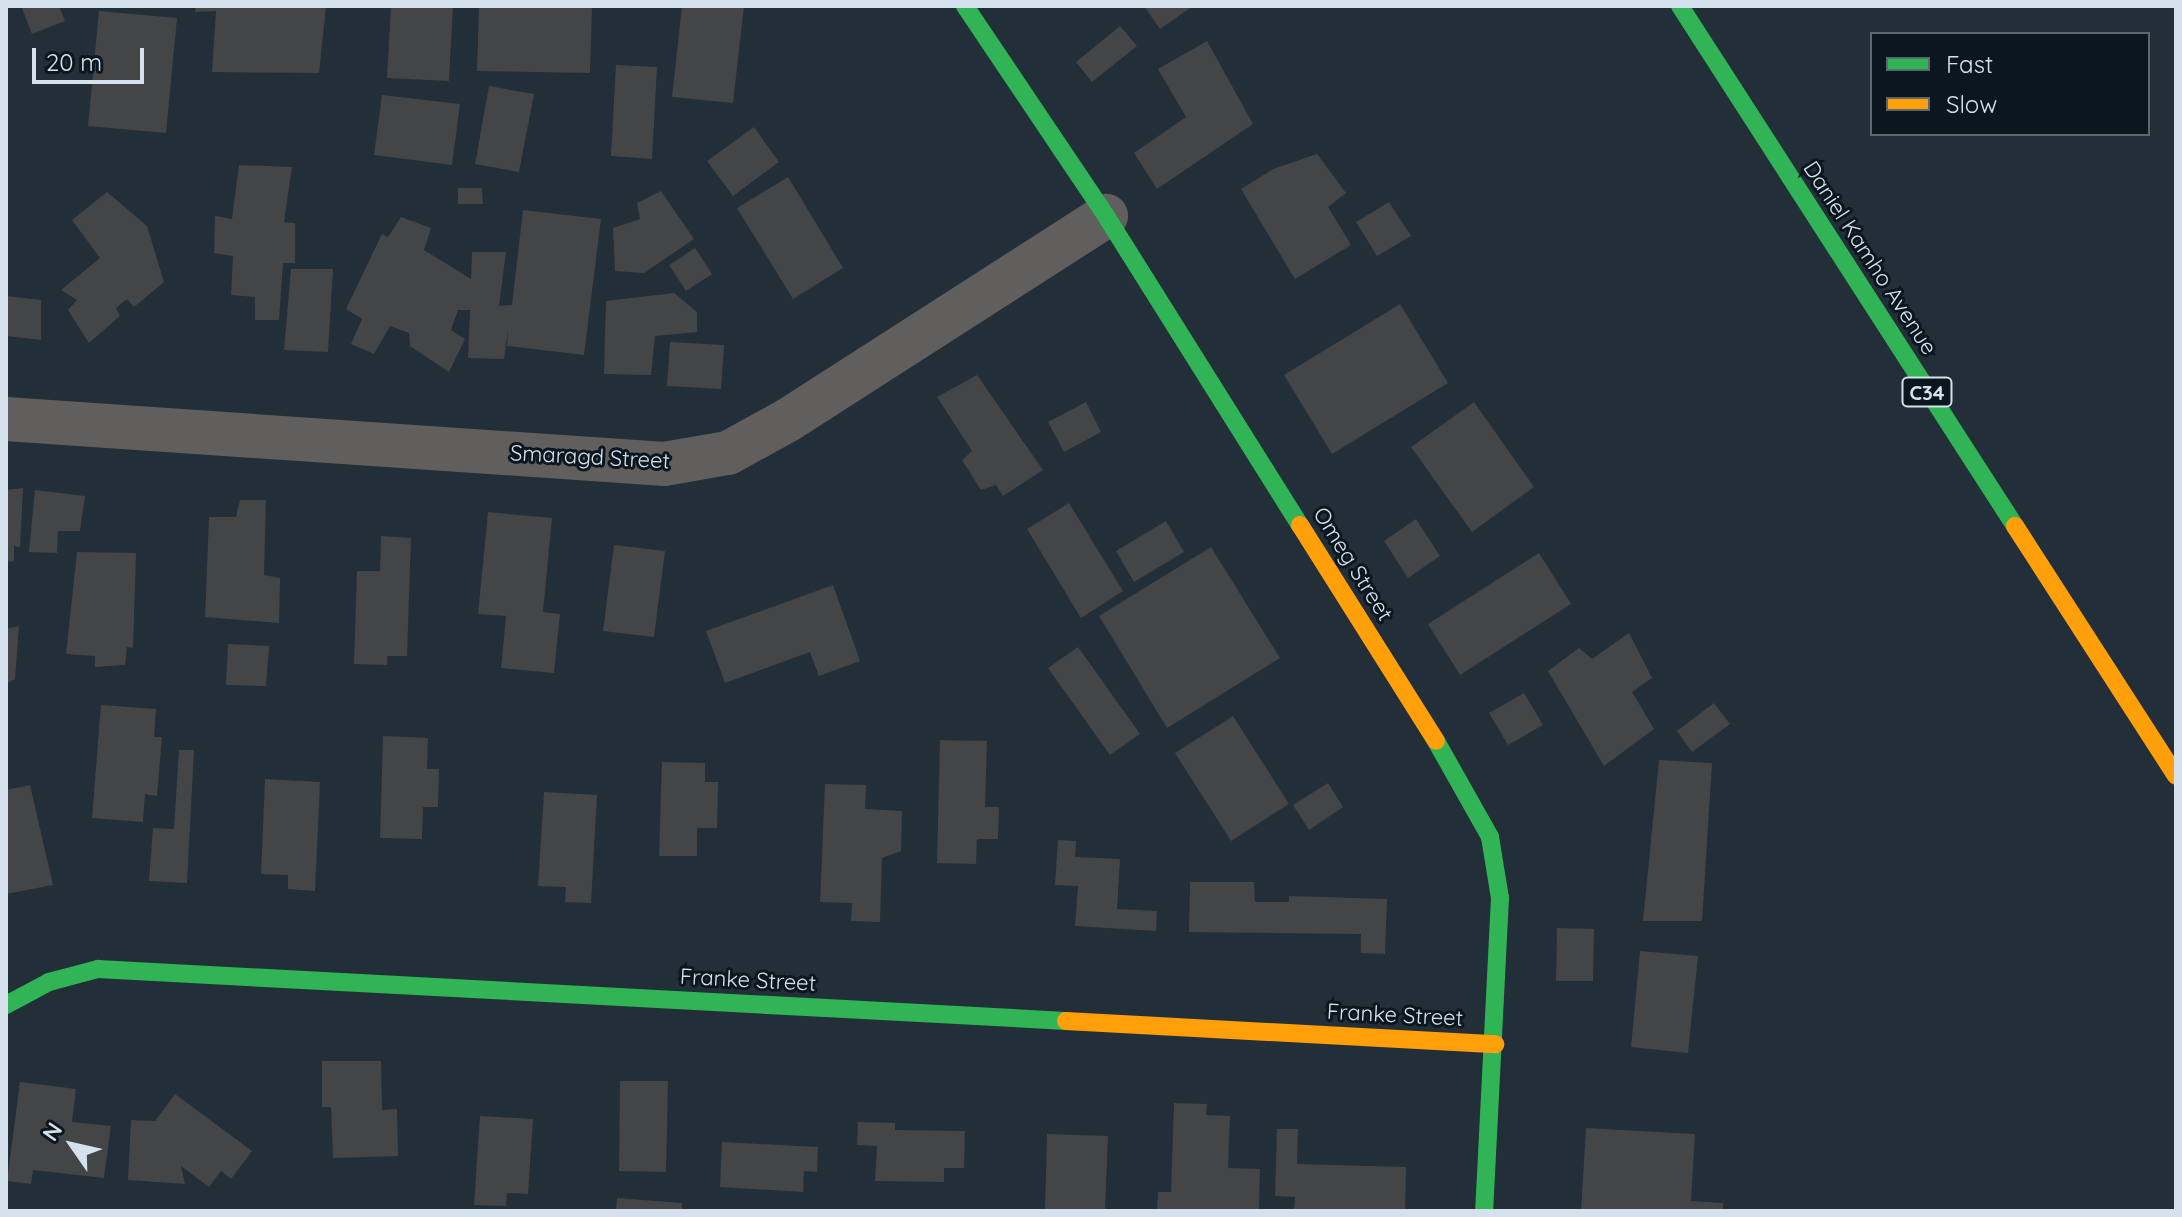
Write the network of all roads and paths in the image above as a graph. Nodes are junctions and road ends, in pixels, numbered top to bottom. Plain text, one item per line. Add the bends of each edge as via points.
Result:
1 (965, 6) edge
2 (1680, 6) edge
3 (1106, 216) junction
4 (6, 419) edge
5 (2176, 776) edge
6 (6, 1005) edge
7 (1495, 1044) junction
8 (1484, 1211) edge

1 - 3 street, Omeg Street
2 - 5 street, Daniel Kamho Avenue / C34
3 - 4 street, Smaragd Street via 728,453 664,464
3 - 7 street, Omeg Street via 1451,765 1490,837 1500,898
6 - 7 street, Franke Street via 49,982 98,969
7 - 8 street, Omeg Street

